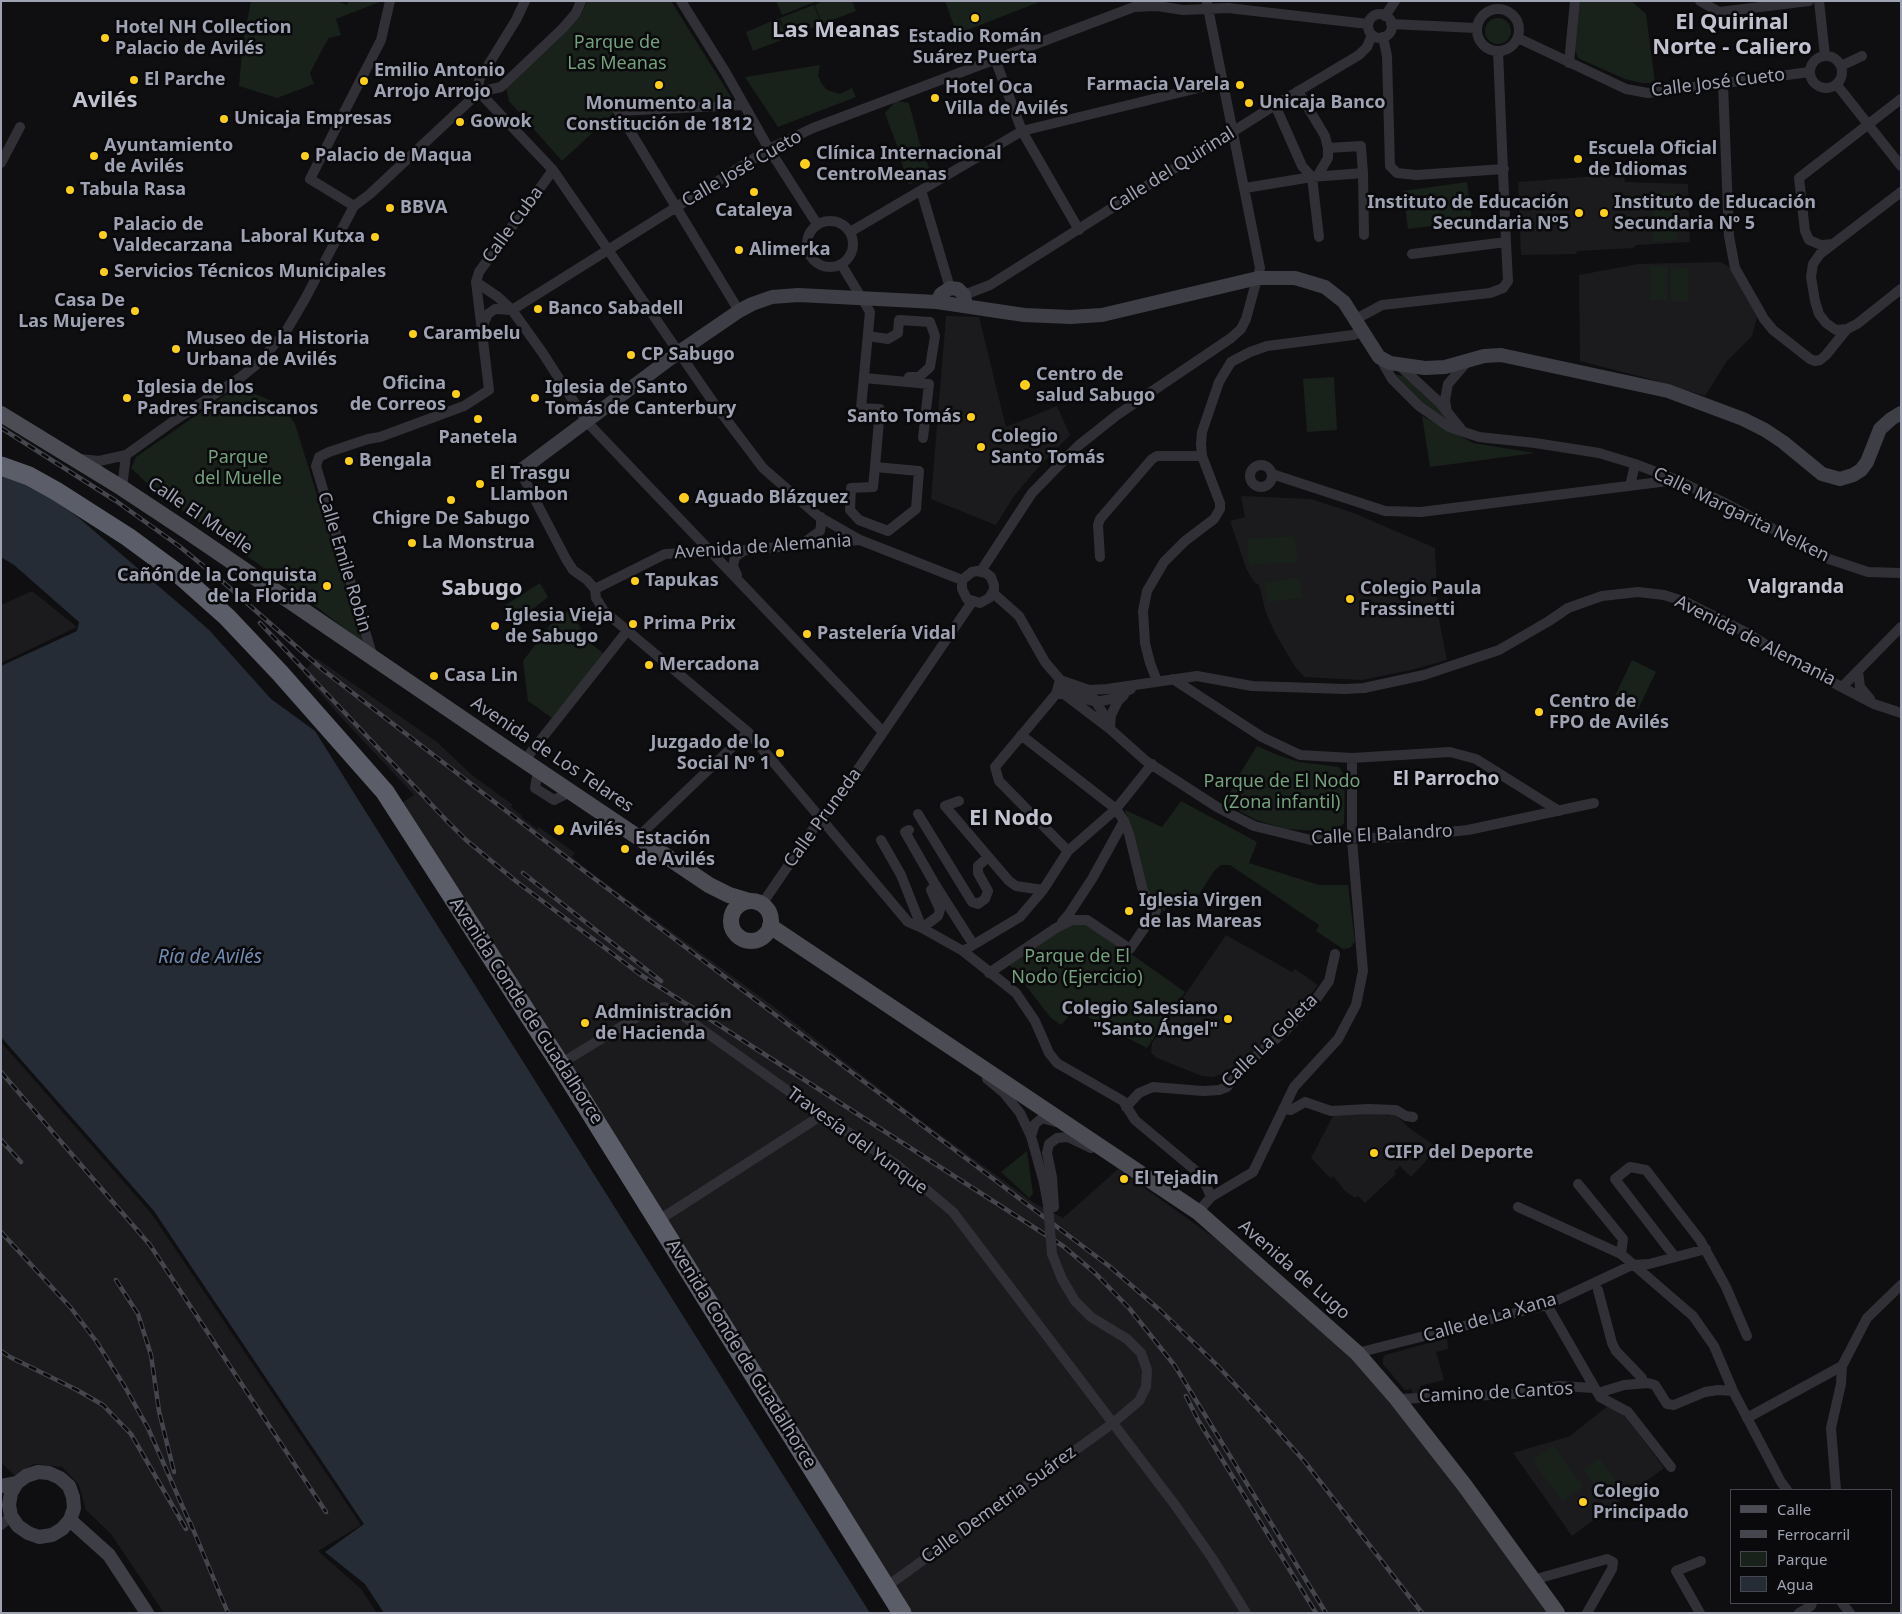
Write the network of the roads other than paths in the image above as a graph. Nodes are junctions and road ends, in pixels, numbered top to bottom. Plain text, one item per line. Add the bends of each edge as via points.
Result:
1 (390, 1) edge
2 (525, 1) edge
3 (581, 1) edge
4 (680, 1) edge
5 (1395, 1) edge
6 (1575, 1) edge
7 (1700, 1) edge
8 (1809, 1) edge
9 (1818, 1) edge
10 (1207, 5) edge
11 (1501, 5) edge
12 (1388, 20) junction
13 (1368, 24) junction
14 (1476, 28) junction
15 (1378, 36) junction
16 (1518, 38) junction
17 (1498, 51) junction
18 (1825, 56) junction
19 (1862, 56) dead end
20 (995, 59) junction
21 (1569, 63) junction
22 (1842, 66) junction
23 (1810, 72) junction
24 (1223, 82) junction
25 (1723, 84) junction
26 (1837, 85) junction
27 (1298, 90) junction
28 (480, 92) junction
29 (1901, 99) edge
30 (744, 105) junction
31 (1276, 105) junction
32 (1868, 125) junction
33 (20, 127) dead end
34 (1022, 131) junction
35 (1234, 132) junction
36 (1328, 148) junction
37 (769, 149) junction
38 (1, 163) edge
39 (1901, 166) edge
40 (1504, 169) junction
41 (553, 170) junction
42 (1363, 173) junction
43 (1315, 176) junction
44 (1245, 188) junction
45 (921, 190) junction
46 (1901, 192) edge
47 (354, 206) junction
48 (676, 208) junction
49 (817, 224) junction
50 (1078, 230) junction
51 (850, 232) junction
52 (1364, 235) dead end
53 (1319, 237) dead end
54 (1506, 242) junction
55 (1834, 244) junction
56 (608, 251) junction
57 (1412, 254) dead end
58 (841, 264) junction
59 (1258, 278) junction
60 (476, 282) junction
61 (950, 288) junction
62 (1901, 289) edge
63 (863, 299) junction
64 (965, 301) junction
65 (937, 302) junction
66 (512, 310) junction
67 (739, 311) junction
68 (1360, 325) junction
69 (482, 327) junction
70 (1847, 329) junction
71 (868, 336) junction
72 (679, 352) junction
73 (1380, 357) junction
74 (1468, 360) junction
75 (1400, 366) junction
76 (909, 376) dead end
77 (864, 378) junction
78 (1901, 412) edge
79 (1448, 413) junction
80 (1, 414) edge
81 (587, 422) junction
82 (1464, 431) junction
83 (923, 438) dead end
84 (126, 456) junction
85 (1202, 456) junction
86 (71, 458) junction
87 (1635, 464) junction
88 (1, 466) edge
89 (875, 467) junction
90 (520, 471) joint
91 (1272, 474) dead end
92 (1677, 480) junction
93 (1630, 486) junction
94 (122, 488) junction
95 (820, 517) junction
96 (860, 540) junction
97 (801, 545) junction
98 (745, 550) junction
99 (711, 551) junction
100 (1100, 557) dead end
101 (981, 571) junction
102 (1901, 573) edge
103 (962, 580) junction
104 (740, 581) junction
105 (595, 589) junction
106 (993, 593) junction
107 (972, 602) junction
108 (1901, 627) edge
109 (628, 632) junction
110 (373, 658) junction
111 (1858, 671) junction
112 (1197, 676) junction
113 (1173, 679) junction
114 (1060, 680) junction
115 (1157, 682) junction
116 (1144, 684) junction
117 (1842, 686) junction
118 (1089, 690) junction
119 (1129, 690) junction
120 (1196, 693) junction
121 (1056, 694) junction
122 (1096, 702) junction
123 (1874, 704) junction
124 (1901, 714) edge
125 (1110, 729) junction
126 (748, 732) junction
127 (884, 732) junction
128 (1021, 735) junction
129 (1352, 758) junction
130 (1152, 764) junction
131 (531, 766) junction
132 (959, 801) dead end
133 (1594, 803) dead end
134 (1116, 808) junction
135 (1559, 811) junction
136 (918, 814) dead end
137 (820, 819) junction
138 (1124, 821) junction
139 (907, 831) dead end
140 (638, 837) junction
141 (882, 840) dead end
142 (1352, 840) junction
143 (1068, 851) junction
144 (988, 857) junction
145 (709, 885) junction
146 (936, 886) junction
147 (1043, 890) junction
148 (755, 902) junction
149 (730, 919) junction
150 (922, 928) junction
151 (1056, 928) junction
152 (765, 932) junction
153 (973, 944) junction
154 (963, 951) junction
155 (1335, 954) dead end
156 (988, 973) junction
157 (931, 1035) junction
158 (560, 1064) junction
159 (1126, 1106) junction
160 (1282, 1109) junction
161 (822, 1115) junction
162 (1413, 1117) dead end
163 (1064, 1124) junction
164 (1031, 1136) junction
165 (1117, 1160) junction
166 (1578, 1184) dead end
167 (1211, 1196) junction
168 (1051, 1207) junction
169 (1518, 1207) dead end
170 (1198, 1212) junction
171 (659, 1220) junction
172 (1706, 1250) junction
173 (1621, 1254) junction
174 (1675, 1256) junction
175 (1632, 1264) junction
176 (1901, 1286) edge
177 (1598, 1290) dead end
178 (1546, 1305) junction
179 (1747, 1336) dead end
180 (1357, 1353) junction
181 (1842, 1366) junction
182 (1643, 1383) junction
183 (1596, 1391) junction
184 (1733, 1391) junction
185 (1397, 1399) junction
186 (1747, 1418) junction
187 (1113, 1423) junction
188 (1671, 1467) dead end
189 (17, 1483) junction
190 (1, 1486) edge
191 (1786, 1489) edge
192 (1836, 1489) edge
193 (6, 1512) edge
194 (70, 1520) junction
195 (1701, 1561) dead end
196 (1533, 1580) junction
197 (886, 1587) junction
198 (1812, 1604) edge
199 (148, 1613) edge
200 (902, 1613) edge
201 (1246, 1613) edge
202 (1557, 1613) edge
203 (1587, 1613) edge
204 (1700, 1613) edge
205 (1799, 1613) edge

1 - 47 street via 381,40 310,178
2 - 28 street via 479,80
3 - 28 street via 563,28 501,87
4 - 30 street
5 - 12 street
6 - 21 street
7 - 8 street via 1719,12
9 - 18 street
10 - 13 street, Calle José Cueto
10 - 20 street, Calle José Cueto via 1183,10 1134,7
10 - 24 street
11 - 14 street via 1482,15
11 - 16 street via 1518,23
12 - 13 street via 1381,14 1372,17
12 - 14 street
12 - 15 street via 1390,32
13 - 15 street via 1369,32
14 - 17 street via 1482,44 1487,49
15 - 27 street, Calle del Quirinal via 1359,55
15 - 40 street via 1387,56 1390,166 1397,173 1416,175
16 - 17 street via 1510,47
16 - 21 street, Calle José Cueto
17 - 40 street
18 - 22 street via 1836,59
18 - 23 street, Calle José Cueto via 1814,62
19 - 22 street
20 - 34 street
20 - 37 street, Calle José Cueto via 813,128
21 - 25 street, Calle José Cueto via 1626,89 1648,93
22 - 26 street via 1842,78
23 - 25 street, Calle José Cueto
23 - 26 street, Calle José Cueto via 1819,88
24 - 34 street
24 - 35 street
25 - 70 street via 1729,236 1735,268 1772,330 1810,359 1820,360
26 - 32 street
27 - 31 street, Calle del Quirinal
27 - 36 street via 1325,136
28 - 41 street
28 - 47 street
29 - 32 street
30 - 37 street
30 - 48 street via 618,112
31 - 35 street, Calle del Quirinal
31 - 43 street via 1302,166
32 - 39 street
32 - 55 street via 1799,178 1805,231 1809,240 1821,245
33 - 38 street
34 - 45 street
34 - 50 street
35 - 44 street
35 - 50 street, Calle del Quirinal
36 - 42 street via 1361,146
36 - 43 street via 1328,158
37 - 48 street, Calle José Cueto
37 - 49 street
40 - 54 street
41 - 56 street
41 - 60 street, Calle Cuba via 479,272
42 - 43 street
42 - 52 street
43 - 44 street
43 - 53 street
44 - 59 street via 1260,268
45 - 51 street
45 - 61 street
46 - 55 street
47 - 84 street via 305,299 284,333 257,364
48 - 56 street, Calle José Cueto
48 - 67 street
49 - 51 street via 834,221
49 - 58 street via 807,238 810,256 823,266
50 - 64 street, Calle del Quirinal
51 - 58 street via 852,250
54 - 57 street
54 - 68 street via 1508,281 1502,288 1490,293 1382,305
55 - 70 street via 1813,264 1812,285 1819,314 1826,323 1836,330
56 - 66 street, Calle José Cueto
56 - 72 street
58 - 63 street
59 - 64 street via 1102,315 1024,315
59 - 68 street via 1295,278 1325,287 1344,302
59 - 101 street via 1241,329 1078,446 1032,493
60 - 66 street
60 - 69 street
61 - 64 street via 958,289
61 - 65 street via 941,294
62 - 70 street
63 - 65 street
63 - 67 street via 772,297
63 - 71 street via 870,312
64 - 65 street
66 - 69 street via 495,309 488,314
66 - 81 street
67 - 72 street
68 - 73 street
68 - 85 street via 1353,335 1267,346 1231,362 1220,382 1202,432
69 - 110 street, Calle Emile Robin via 489,390 464,406 329,452 320,458 316,466
71 - 76 street via 888,339 898,333 899,320 930,322 935,336 930,367 919,377
71 - 77 street
72 - 81 street
72 - 95 street via 763,468
73 - 75 street
73 - 82 street, Calle Margarita Nelken via 1392,379 1418,406 1449,427
74 - 75 street via 1445,367
74 - 78 street via 1501,355 1668,391 1765,430 1830,478 1853,476 1861,470 1880,429
74 - 79 street via 1448,384 1445,400
75 - 79 street
77 - 83 street via 929,384
77 - 89 street via 861,408 880,409
79 - 82 street
80 - 86 main road, Calle El Muelle
81 - 90 street
81 - 99 street
82 - 87 street, Calle Margarita Nelken via 1479,437 1599,453
84 - 86 street via 99,461
84 - 94 street
85 - 100 street via 1157,456 1152,459 1100,518
85 - 115 street via 1220,504 1218,514 1164,562 1147,591 1143,611 1145,643
86 - 94 main road, Calle El Muelle
87 - 92 street, Calle Margarita Nelken
87 - 93 street
88 - 158 highway, Avenida Conde de Guadalhorce via 29,476 128,536 181,576 227,617 280,673 385,792
89 - 89 street via 873,487 851,488 850,510 859,520 888,531 916,509 919,472
90 - 105 street via 573,570
91 - 93 street via 1385,511 1412,512
92 - 93 street
92 - 102 street, Calle Margarita Nelken via 1829,559 1868,572
94 - 110 main road, Calle El Muelle
95 - 96 street
95 - 97 street via 820,531
96 - 97 street, Avenida de Alemania
96 - 103 street, Avenida de Alemania
97 - 98 street, Avenida de Alemania
98 - 99 street, Avenida de Alemania
98 - 104 street via 735,557 733,566
99 - 104 street
99 - 105 street, Avenida de Alemania via 665,554
101 - 103 street via 972,572
101 - 106 street via 992,579
103 - 107 street via 964,595
104 - 127 street
105 - 109 street via 604,611
106 - 107 street via 985,601
106 - 114 street via 1019,616 1045,662
107 - 127 street, Calle Pruneda
108 - 111 street
109 - 126 street
109 - 131 street
110 - 131 main road, Avenida de Los Telares
111 - 117 street
111 - 123 street via 1860,686
112 - 113 street, Avenida de Alemania
112 - 117 street, Avenida de Alemania via 1252,686 1364,688 1411,679 1498,650 1568,608 1602,596 1638,592 1686,602
112 - 120 street via 1194,684
113 - 115 street, Avenida de Alemania
113 - 120 street
114 - 118 street, Avenida de Alemania
114 - 121 street
114 - 122 street via 1082,698
115 - 116 street, Avenida de Alemania
116 - 118 street, Avenida de Alemania
116 - 119 street, Avenida de Alemania
117 - 123 street, Avenida de Alemania
118 - 122 street, Calle El Balandro
119 - 122 street, Avenida de Alemania
119 - 125 street via 1111,715
120 - 129 street via 1262,737 1300,755
121 - 125 street, Calle El Balandro via 1064,694
121 - 128 street
122 - 125 street, Calle El Balandro
123 - 124 street, Avenida de Alemania
125 - 130 street, Calle El Balandro
126 - 137 street
126 - 140 street
127 - 137 street, Calle Pruneda
128 - 134 street
128 - 143 street via 995,767 999,781
129 - 135 street via 1450,752 1476,759
129 - 142 street
130 - 134 street
130 - 142 street, Calle El Balandro via 1217,808 1254,826 1311,840
131 - 140 main road, Avenida de Los Telares
132 - 144 street via 945,806
133 - 135 street, Calle El Balandro
134 - 138 street
134 - 143 street
135 - 142 street, Calle El Balandro via 1468,830
136 - 144 street via 972,902 978,904 988,891 978,873 978,866
137 - 148 street, Calle Pruneda
137 - 150 street via 908,922
138 - 151 street via 1092,879
138 - 151 street via 1143,891 1156,912 1130,949 1087,920 1072,920
139 - 146 street
140 - 145 main road, Avenida de Los Telares
141 - 150 street via 901,875
142 - 160 street via 1363,971 1356,1005 1338,1039 1294,1087
143 - 147 street
144 - 147 street via 1016,886
145 - 148 main road, Avenida de Los Telares
145 - 149 main road, Avenida de Los Telares
146 - 150 street via 931,890 940,910 938,916
146 - 153 street
147 - 153 street via 1020,917
148 - 149 main road via 736,907
148 - 152 main road via 769,912
149 - 152 main road via 734,932 745,940 754,940
150 - 154 street
151 - 156 street
152 - 157 main road via 795,943
153 - 154 street
154 - 156 street
155 - 159 street, Calle La Goleta via 1329,981 1317,998 1226,1087 1203,1091 1153,1087 1139,1093
156 - 159 street via 1016,993 1036,1021 1048,1053 1057,1063 1123,1101
157 - 163 main road, Avenida de Lugo
157 - 164 street via 1004,1093 1020,1113
158 - 161 street, Travesía del Yunque via 648,1011 664,1007 676,1011
158 - 171 highway, Avenida Conde de Guadalhorce
159 - 167 street via 1135,1120 1202,1176
160 - 162 street via 1291,1110 1305,1102 1331,1111 1396,1110
160 - 167 street via 1253,1172
161 - 171 street
161 - 187 street, Travesía del Yunque via 897,1165 953,1212
163 - 164 street via 1042,1118 1035,1124
163 - 165 main road, Avenida de Lugo
164 - 168 street
165 - 168 street via 1068,1137 1056,1138 1049,1144 1047,1153 1052,1177
165 - 170 main road, Avenida de Lugo
166 - 173 street via 1623,1239
167 - 170 street
168 - 187 street, Calle Demetria Suárez, bridge via 1055,1255 1062,1280 1075,1301 1091,1317 1127,1339 1141,1353 1148,1370 1146,1387 1139,1401
169 - 173 street
170 - 180 main road, Avenida de Lugo
171 - 197 highway, Avenida Conde de Guadalhorce
172 - 174 street, Calle de La Xana
172 - 174 street via 1646,1170 1630,1167 1615,1180
172 - 179 street
173 - 175 street
174 - 175 street, Calle de La Xana via 1649,1264
175 - 178 street, Calle de La Xana
175 - 184 street via 1693,1316 1714,1346
176 - 181 street via 1867,1318
177 - 182 street via 1612,1343
178 - 180 street, Calle de La Xana
178 - 183 street
180 - 185 main road, Avenida de Lugo
181 - 186 street
181 - 192 street via 1831,1428
182 - 183 street
182 - 184 street via 1655,1385 1667,1404 1674,1405 1705,1392
183 - 185 street, Camino de Cantos via 1559,1386 1515,1394
183 - 188 street via 1600,1397 1628,1412
184 - 186 street
185 - 196 main road, Avenida de Lugo
186 - 191 street
187 - 197 street, Calle Demetria Suárez
187 - 201 street, Travesía del Yunque via 1191,1528
189 - 190 street
189 - 193 street
189 - 194 street via 38,1472 60,1478 69,1486 73,1497
193 - 194 street via 28,1534 39,1537 52,1535
194 - 199 street via 109,1555
195 - 204 street via 1676,1571
196 - 202 main road, Avenida de Lugo
196 - 203 street via 1606,1559 1613,1562
197 - 200 highway, Avenida Conde de Guadalhorce
198 - 205 street

